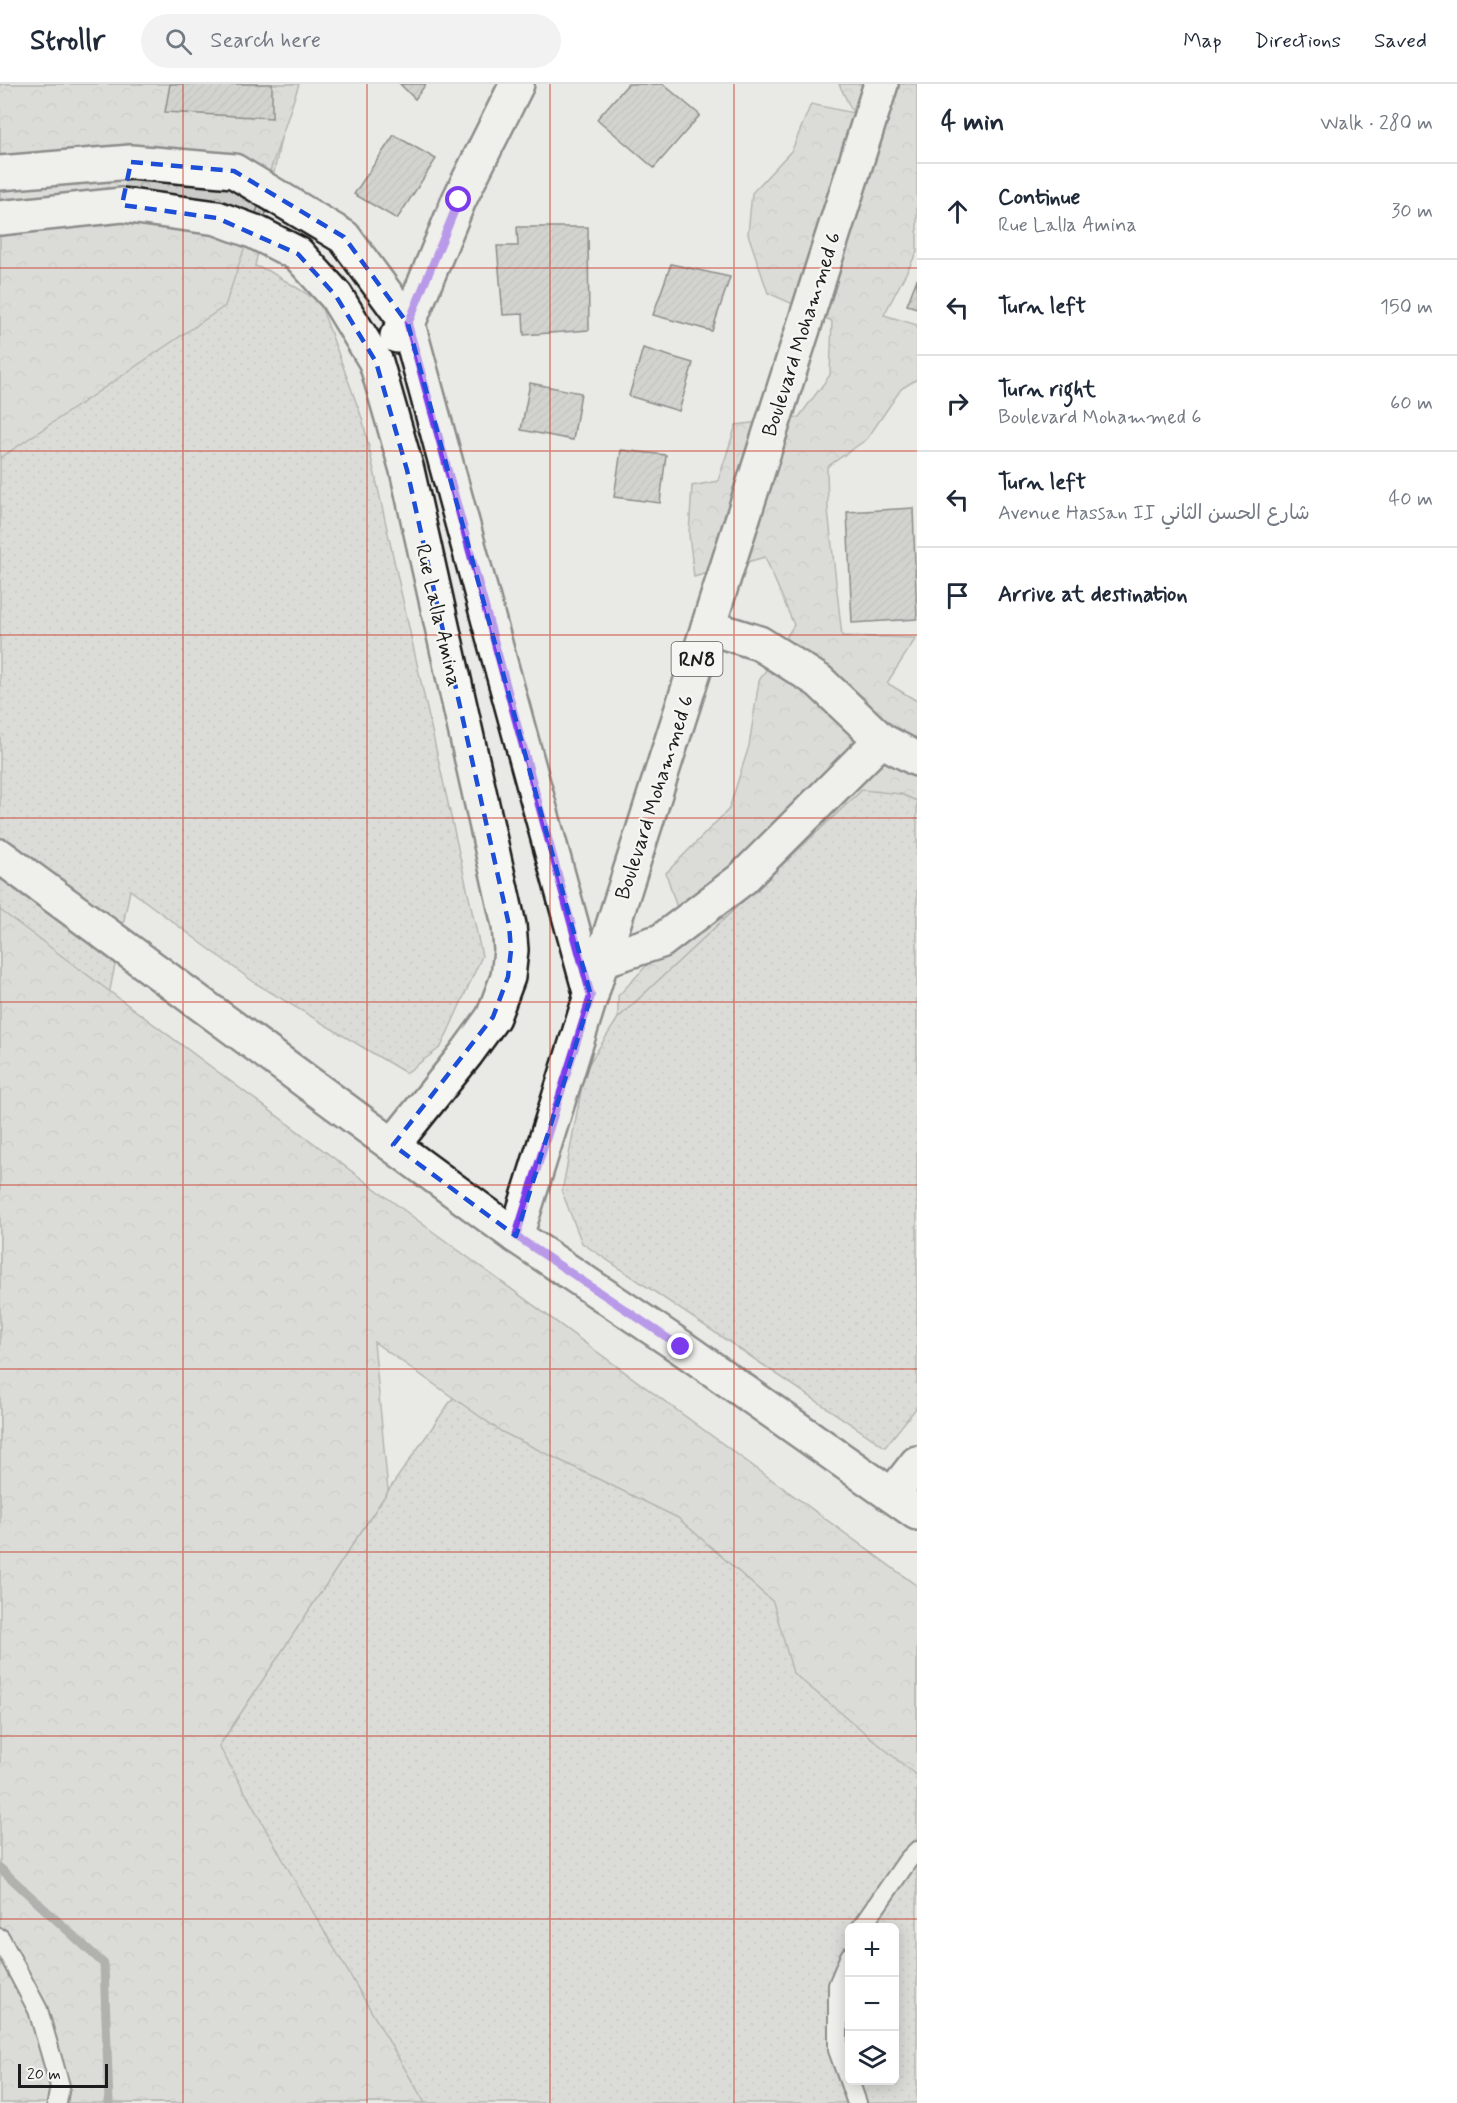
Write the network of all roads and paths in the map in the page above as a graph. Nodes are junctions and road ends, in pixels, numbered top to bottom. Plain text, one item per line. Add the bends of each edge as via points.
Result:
1 (517, 84) edge
2 (881, 84) edge
3 (130, 162) junction
4 (0, 173) edge
5 (122, 205) junction
6 (0, 218) edge
7 (408, 324) junction
8 (376, 362) junction
9 (708, 627) junction
10 (881, 740) junction
11 (917, 759) edge
12 (0, 856) edge
13 (602, 960) junction
14 (591, 996) junction
15 (393, 1145) junction
16 (516, 1236) junction
17 (917, 1463) edge
18 (904, 1504) edge
19 (917, 1851) edge
20 (864, 1923) edge
21 (0, 1938) edge
22 (845, 1967) edge
23 (57, 2103) edge
24 (857, 2103) edge

1 - 7 street via 459,200
2 - 9 street, Boulevard Mohammed 6 / RN8
3 - 4 street
3 - 5 street
3 - 7 street via 234,171 344,237
5 - 6 street, Rue Lalla Amina
5 - 8 street, Rue Lalla Amina via 218,218 298,254 336,296
7 - 8 street
7 - 14 street
8 - 15 street, Rue Lalla Amina via 407,470 509,925 511,950 508,977 493,1017
9 - 10 street via 759,643 819,681
9 - 13 street, Boulevard Mohammed 6 / RN8
10 - 11 street
10 - 13 street via 742,879 661,941
12 - 15 street
13 - 14 street, Boulevard Mohammed 6 / RN8
14 - 16 street, Boulevard Mohammed 6 / RN8
15 - 16 street
16 - 18 street
17 - 18 street
19 - 20 lane
21 - 23 lane via 38,2010 60,2086
22 - 24 lane via 838,1985 838,2050

